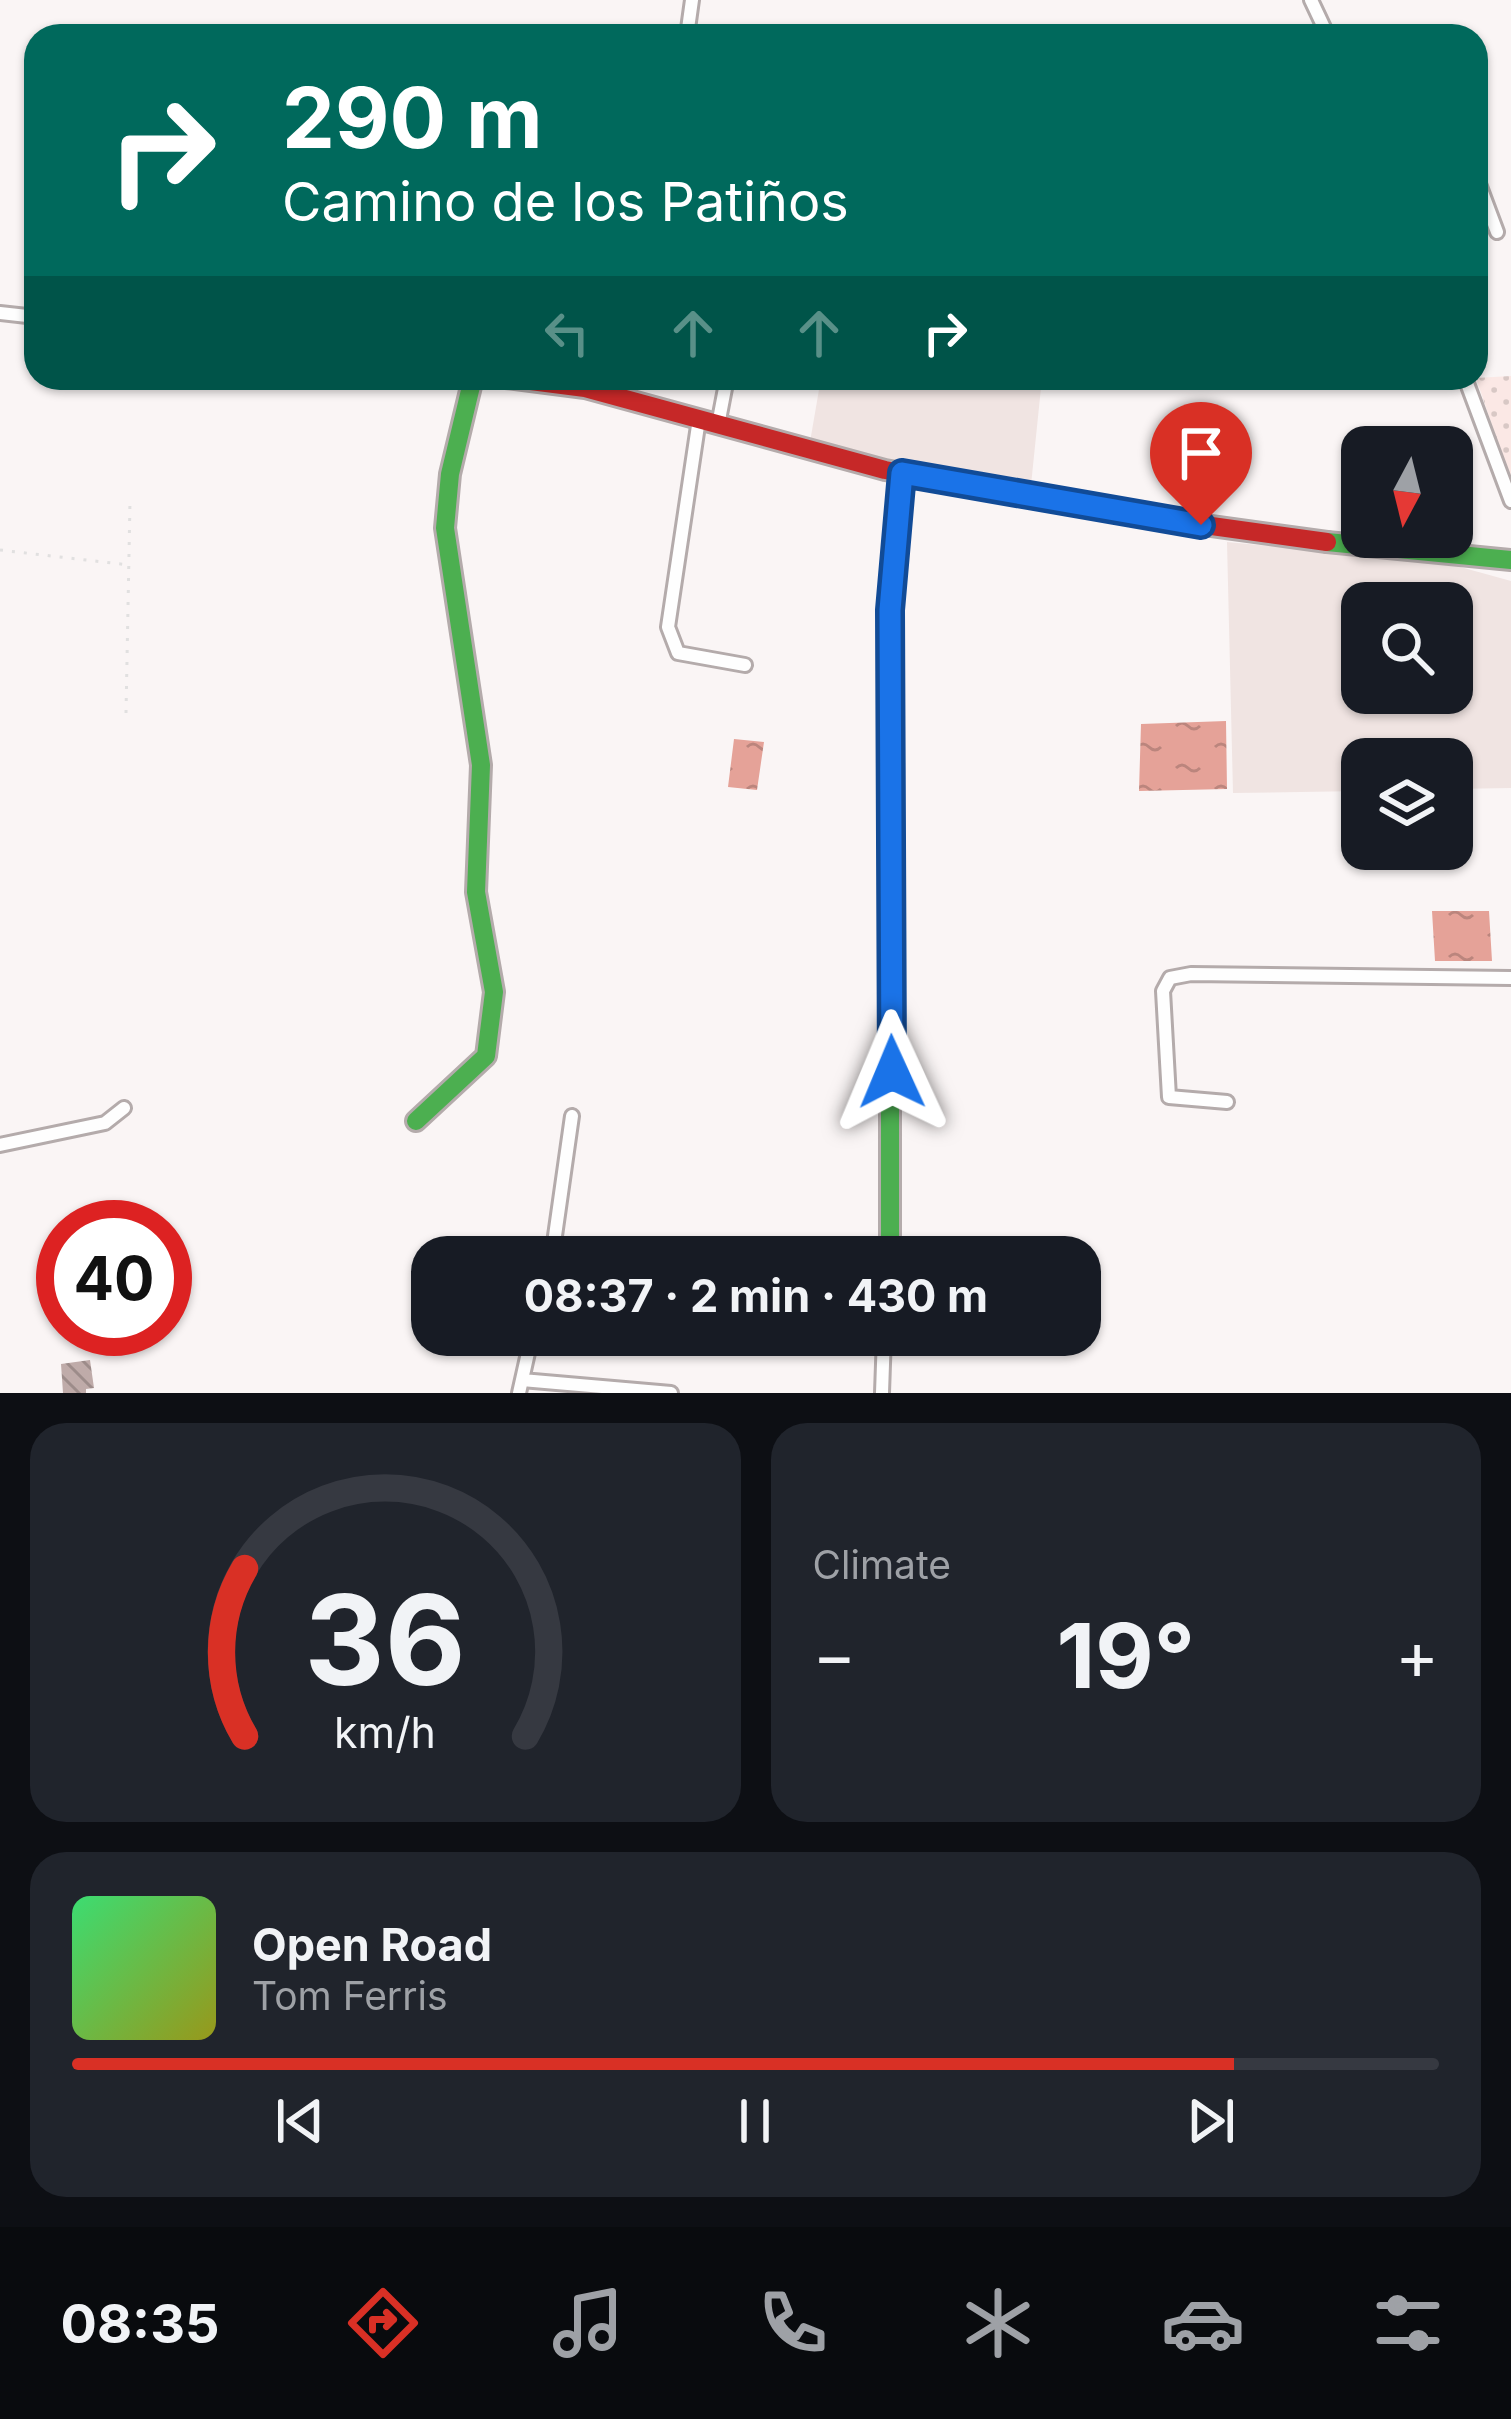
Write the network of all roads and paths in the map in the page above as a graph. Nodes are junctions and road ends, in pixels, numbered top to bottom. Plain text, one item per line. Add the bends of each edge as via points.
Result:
1 (1488, 208) edge
2 (1497, 232) dead end
3 (470, 390) edge
4 (592, 390) edge
5 (722, 390) edge
6 (1469, 390) edge
7 (709, 422) junction
8 (902, 473) junction
9 (130, 501) dead end
10 (1511, 501) edge
11 (0, 550) edge
12 (1511, 560) edge
13 (130, 565) junction
14 (745, 665) dead end
15 (126, 713) dead end
16 (1511, 978) edge
17 (1227, 1102) dead end
18 (124, 1108) dead end
19 (572, 1116) dead end
20 (416, 1121) dead end
21 (0, 1145) edge
22 (555, 1236) edge
23 (890, 1236) edge
24 (527, 1356) edge
25 (883, 1356) edge
26 (520, 1386) edge
27 (670, 1393) edge
28 (881, 1393) edge

1 - 2 street
3 - 20 street via 445,528 482,765 476,892 494,992 486,1056
4 - 7 street
5 - 7 street
6 - 10 street
7 - 8 street
7 - 14 street via 668,627 678,653
8 - 12 street via 1160,520
8 - 23 street via 890,610
9 - 13 path
11 - 13 path
13 - 15 path
16 - 17 street via 1170,978 1163,991 1169,1097
18 - 21 street via 105,1123
19 - 22 street
24 - 26 street
25 - 28 street
26 - 27 street

